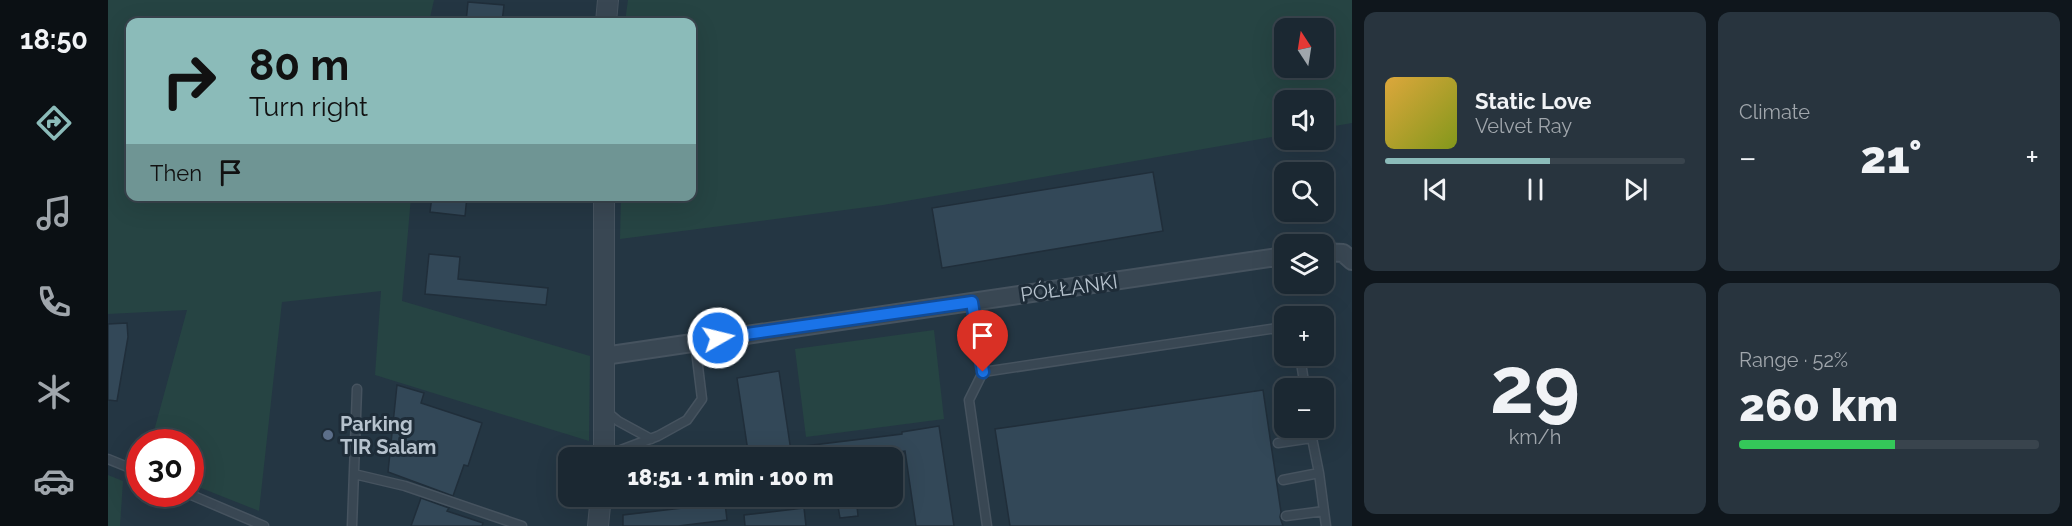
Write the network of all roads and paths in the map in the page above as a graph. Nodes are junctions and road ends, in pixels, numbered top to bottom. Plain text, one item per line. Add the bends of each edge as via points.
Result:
1 (608, 0) edge
2 (606, 18) edge
3 (604, 201) edge
4 (1334, 253) edge
5 (1274, 257) edge
6 (1352, 261) edge
7 (972, 302) junction
8 (1274, 328) edge
9 (695, 342) junction
10 (604, 356) junction
11 (983, 372) junction
12 (357, 389) dead end
13 (605, 411) junction
14 (1312, 438) joint
15 (651, 439) junction
16 (1278, 443) dead end
17 (604, 447) edge
18 (630, 447) edge
19 (108, 459) edge
20 (126, 466) edge
21 (1318, 473) junction
22 (354, 474) junction
23 (1283, 480) dead end
24 (204, 500) edge
25 (600, 507) edge
26 (1324, 511) junction
27 (1286, 516) dead end
28 (264, 526) edge
29 (352, 526) edge
30 (522, 526) edge
31 (597, 526) edge
32 (987, 526) edge
33 (1326, 526) edge

1 - 2 street
3 - 10 street
4 - 6 street
5 - 7 street, PÓŁŁANKI
7 - 9 street, PÓŁŁANKI
7 - 11 lane
8 - 11 lane
9 - 10 street, PÓŁŁANKI
9 - 15 lane via 702,399 687,420
10 - 13 street
11 - 32 lane via 969,400
12 - 22 lane
13 - 15 lane
13 - 17 street
14 - 16 lane
14 - 21 lane
15 - 18 lane
19 - 20 lane
21 - 23 lane
21 - 26 lane
22 - 29 lane
22 - 30 lane via 405,486
24 - 28 lane
25 - 31 street
26 - 27 lane
26 - 33 lane

